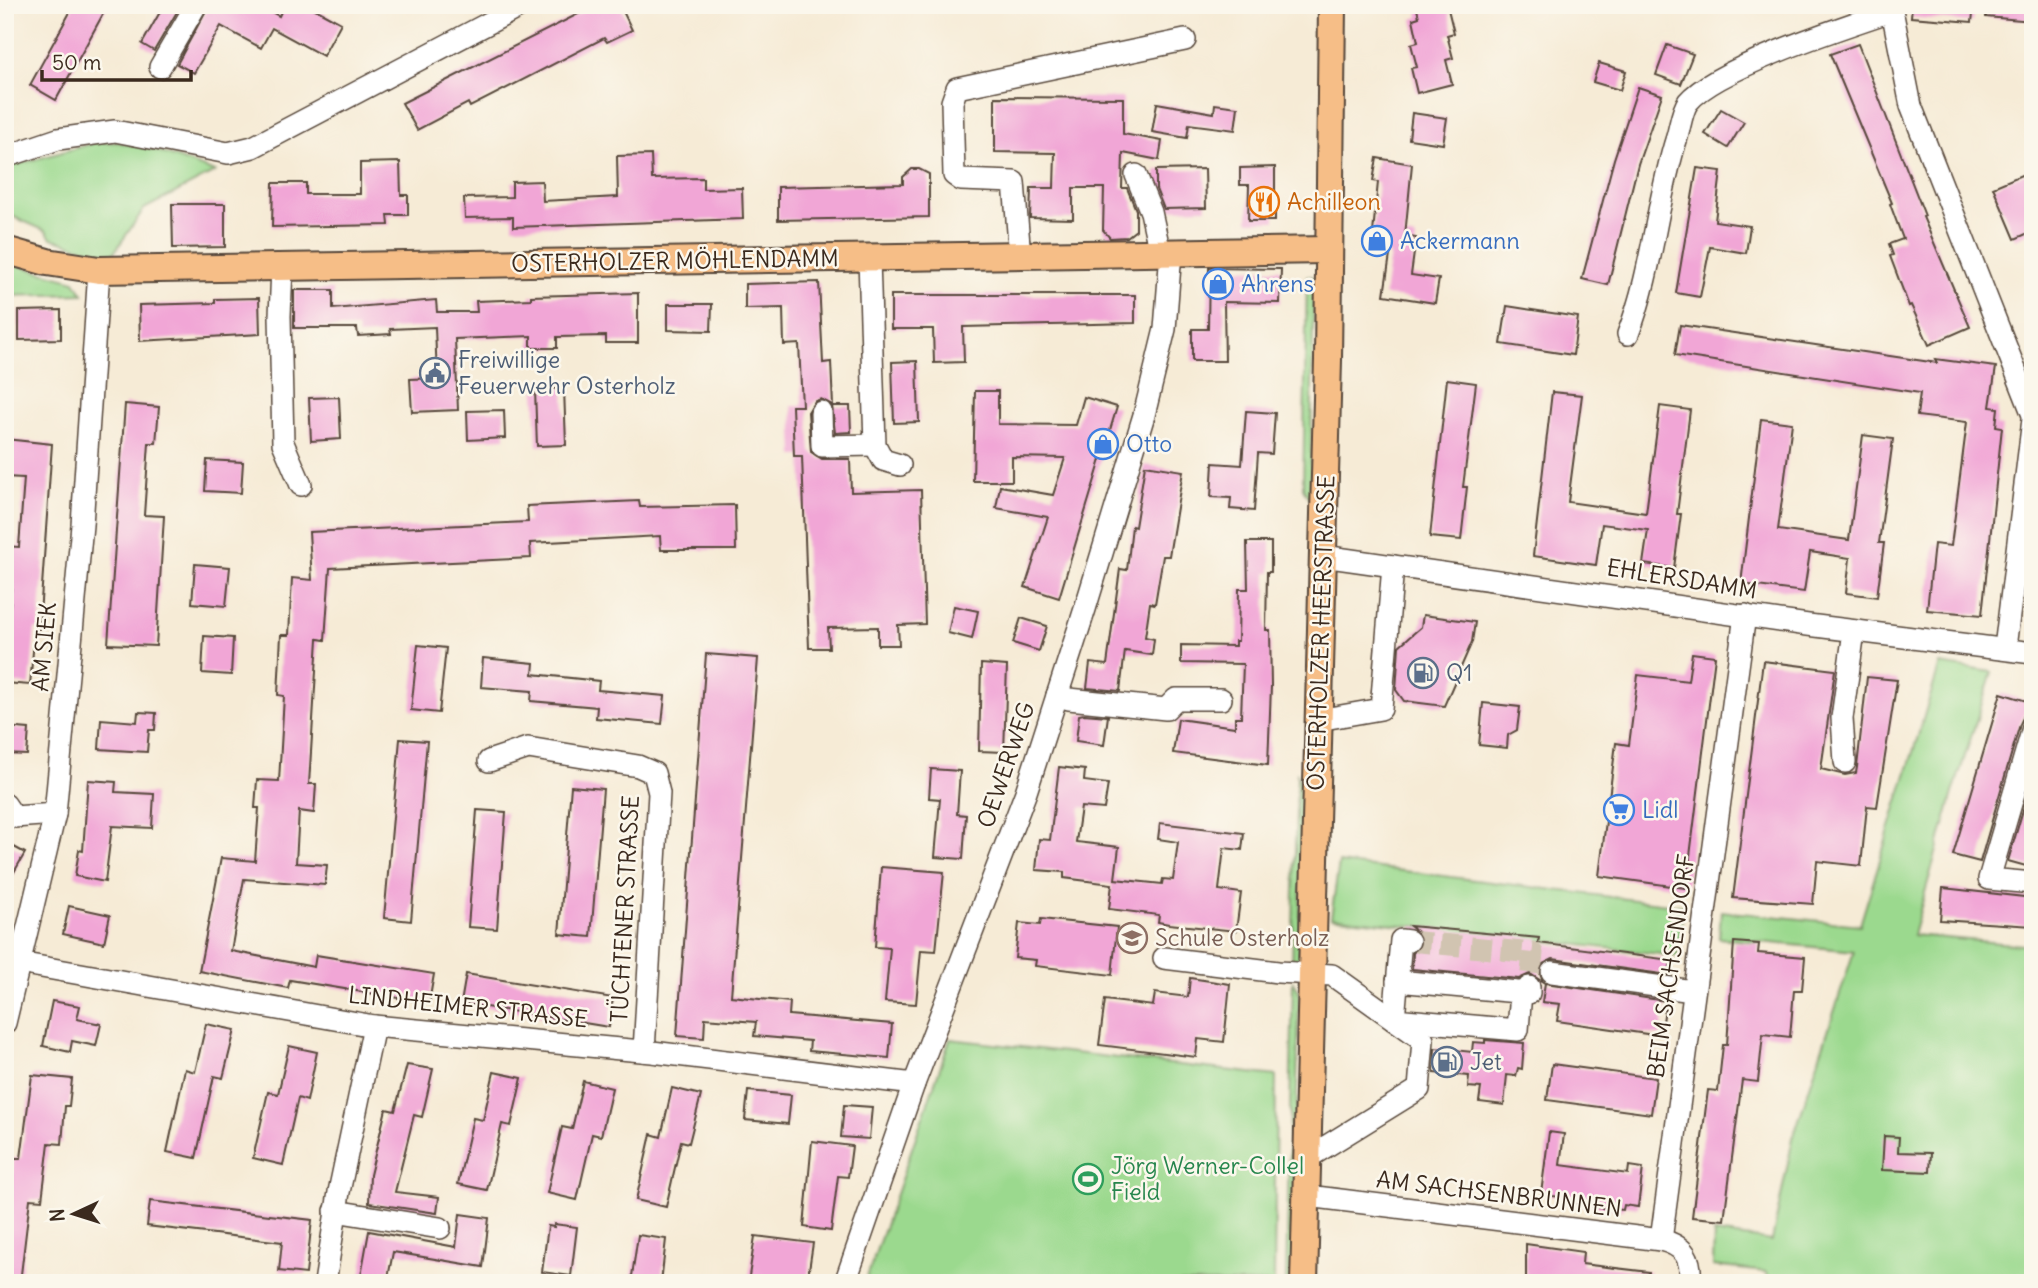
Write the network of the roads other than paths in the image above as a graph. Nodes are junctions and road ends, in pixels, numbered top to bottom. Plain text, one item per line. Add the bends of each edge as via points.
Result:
1 (196, 5) edge
2 (523, 5) edge
3 (1332, 5) edge
4 (1891, 8) edge
5 (1185, 40) dead end
6 (160, 66) dead end
7 (5, 157) edge
8 (1136, 174) dead end
9 (12, 249) edge
10 (1327, 250) junction
11 (1166, 252) junction
12 (1020, 257) junction
13 (869, 259) junction
14 (282, 267) junction
15 (99, 270) junction
16 (1628, 334) dead end
17 (821, 412) dead end
18 (2033, 417) edge
19 (875, 444) junction
20 (900, 465) dead end
21 (301, 485) dead end
22 (1323, 556) junction
23 (1393, 566) junction
24 (2024, 575) edge
25 (1745, 615) junction
26 (1854, 631) junction
27 (2005, 648) junction
28 (2033, 653) edge
29 (1057, 695) junction
30 (1221, 699) dead end
31 (1318, 720) junction
32 (2033, 728) edge
33 (489, 761) dead end
34 (1845, 762) dead end
35 (5, 804) edge
36 (55, 814) junction
37 (2033, 883) edge
38 (1409, 941) dead end
39 (1164, 958) dead end
40 (19, 963) junction
41 (1552, 972) dead end
42 (1312, 973) junction
43 (1397, 981) junction
44 (1693, 991) junction
45 (1394, 1019) junction
46 (5, 1023) edge
47 (374, 1026) junction
48 (644, 1051) junction
49 (914, 1084) junction
50 (1309, 1157) junction
51 (1308, 1196) junction
52 (335, 1211) junction
53 (440, 1228) dead end
54 (1661, 1240) junction
55 (1308, 1275) edge
56 (325, 1283) edge
57 (845, 1283) edge
58 (1690, 1283) edge

1 - 6 street
2 - 7 street via 253,147 228,153 115,131 58,139
3 - 10 main road, OSTERHOLZER HEERSTRASSE
4 - 16 street via 1722,77 1687,103 1669,162 1638,309
4 - 18 street via 1911,106
5 - 12 street via 957,88 952,103 954,175 961,180 1014,182
8 - 11 street, OEWERWEG
9 - 15 main road, OSTERHOLZER MÖHLENDAMM
10 - 11 main road, OSTERHOLZER MÖHLENDAMM
10 - 22 main road, OSTERHOLZER HEERSTRASSE
11 - 12 main road, OSTERHOLZER MÖHLENDAMM
11 - 29 street, OEWERWEG via 1165,329 1144,415
12 - 13 main road, OSTERHOLZER MÖHLENDAMM
13 - 14 main road, OSTERHOLZER MÖHLENDAMM
13 - 19 street
14 - 15 main road, OSTERHOLZER MÖHLENDAMM
14 - 21 street via 283,443
15 - 36 street, AM SIEK via 82,525
17 - 19 street via 822,446
18 - 24 street
19 - 20 street via 883,460
22 - 23 street, EHLERSDAMM
22 - 31 main road, OSTERHOLZER HEERSTRASSE
23 - 25 street, EHLERSDAMM
23 - 31 street via 1381,709
24 - 27 street
25 - 26 street, EHLERSDAMM
25 - 44 street, BEIM SACHSENDORF
26 - 27 street, EHLERSDAMM
26 - 34 street via 1842,718
27 - 28 street, EHLERSDAMM
29 - 30 street via 1166,709 1176,699
29 - 49 street, OEWERWEG via 1026,792
31 - 42 main road, OSTERHOLZER HEERSTRASSE
32 - 37 street via 1980,878
33 - 48 street, TÜCHTENER STRASSE via 528,748 638,766 654,774 659,793
35 - 36 street via 14,817
36 - 40 street, AM SIEK
38 - 43 street via 1401,940
39 - 42 street
40 - 46 street, AM SIEK
40 - 47 street, LINDHEIMER STRASSE
41 - 44 street
42 - 45 street via 1332,975
42 - 50 main road, OSTERHOLZER HEERSTRASSE
43 - 45 street
43 - 45 street via 1525,986 1518,1030
44 - 54 street, BEIM SACHSENDORF
45 - 50 street via 1423,1040 1419,1089
47 - 48 street, LINDHEIMER STRASSE
47 - 52 street
48 - 49 street, LINDHEIMER STRASSE
49 - 57 street, OEWERWEG
50 - 51 main road, OSTERHOLZER HEERSTRASSE
51 - 54 street, AM SACHSENBRUNNEN
51 - 55 main road, OSTERHOLZER HEERSTRASSE
52 - 53 street
52 - 56 street
54 - 58 street, AM SACHSENBRUNNEN via 1689,1257

